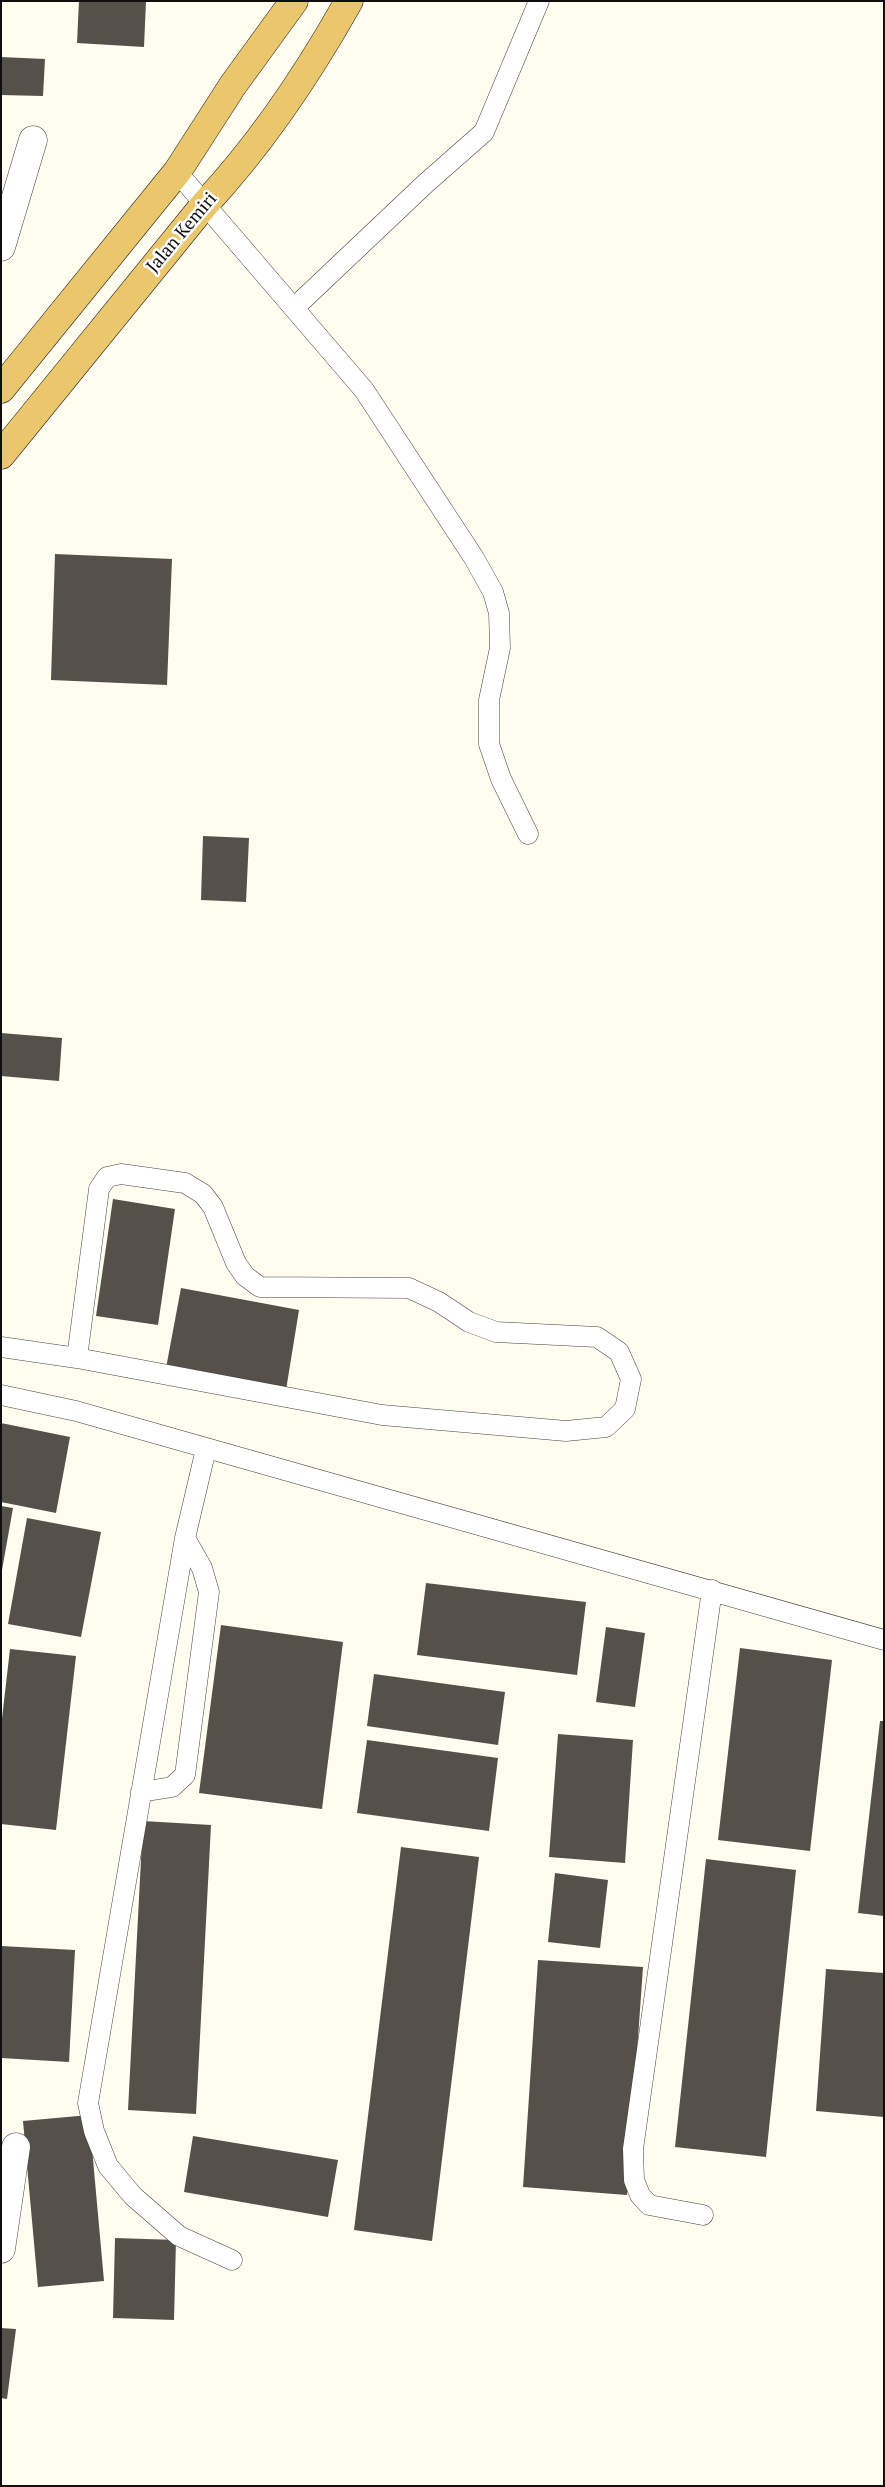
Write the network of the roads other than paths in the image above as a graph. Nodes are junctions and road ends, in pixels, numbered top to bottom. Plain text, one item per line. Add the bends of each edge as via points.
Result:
1 (294, 1) edge
2 (349, 1) edge
3 (539, 1) edge
4 (33, 140) dead end
5 (177, 172) junction
6 (205, 204) junction
7 (1, 247) edge
8 (294, 308) junction
9 (1, 389) edge
10 (1, 455) edge
11 (528, 834) dead end
12 (1, 1347) edge
13 (76, 1358) junction
14 (1, 1396) edge
15 (206, 1449) junction
16 (184, 1538) junction
17 (712, 1590) junction
18 (884, 1640) edge
19 (141, 1792) junction
20 (16, 2147) dead end
21 (704, 2215) dead end
22 (1, 2249) edge
23 (232, 2260) dead end

1 - 5 highway via 233,85
2 - 6 highway, Jalan Kemiri via 314,63 240,167
3 - 8 lane via 484,132
4 - 7 street
5 - 6 lane
5 - 9 highway
6 - 8 lane
6 - 10 highway, Jalan Kemiri
8 - 11 lane via 364,390 493,592 500,648 489,700 489,744 501,780
12 - 13 lane
13 - 13 lane via 382,1415 566,1431 606,1427 624,1409 631,1379 619,1352 597,1336 496,1332 469,1322 439,1302 409,1288 260,1287 245,1276 236,1262 213,1207 203,1194 185,1183 121,1174 107,1178 99,1189
14 - 15 lane via 76,1411
15 - 16 lane
15 - 17 lane
16 - 19 lane
16 - 19 lane via 202,1568 209,1592 185,1775 172,1787
17 - 18 lane
17 - 21 lane via 633,2149 634,2180 640,2195 649,2205
19 - 23 lane via 88,2103 108,2166 133,2196 180,2236
20 - 22 street

